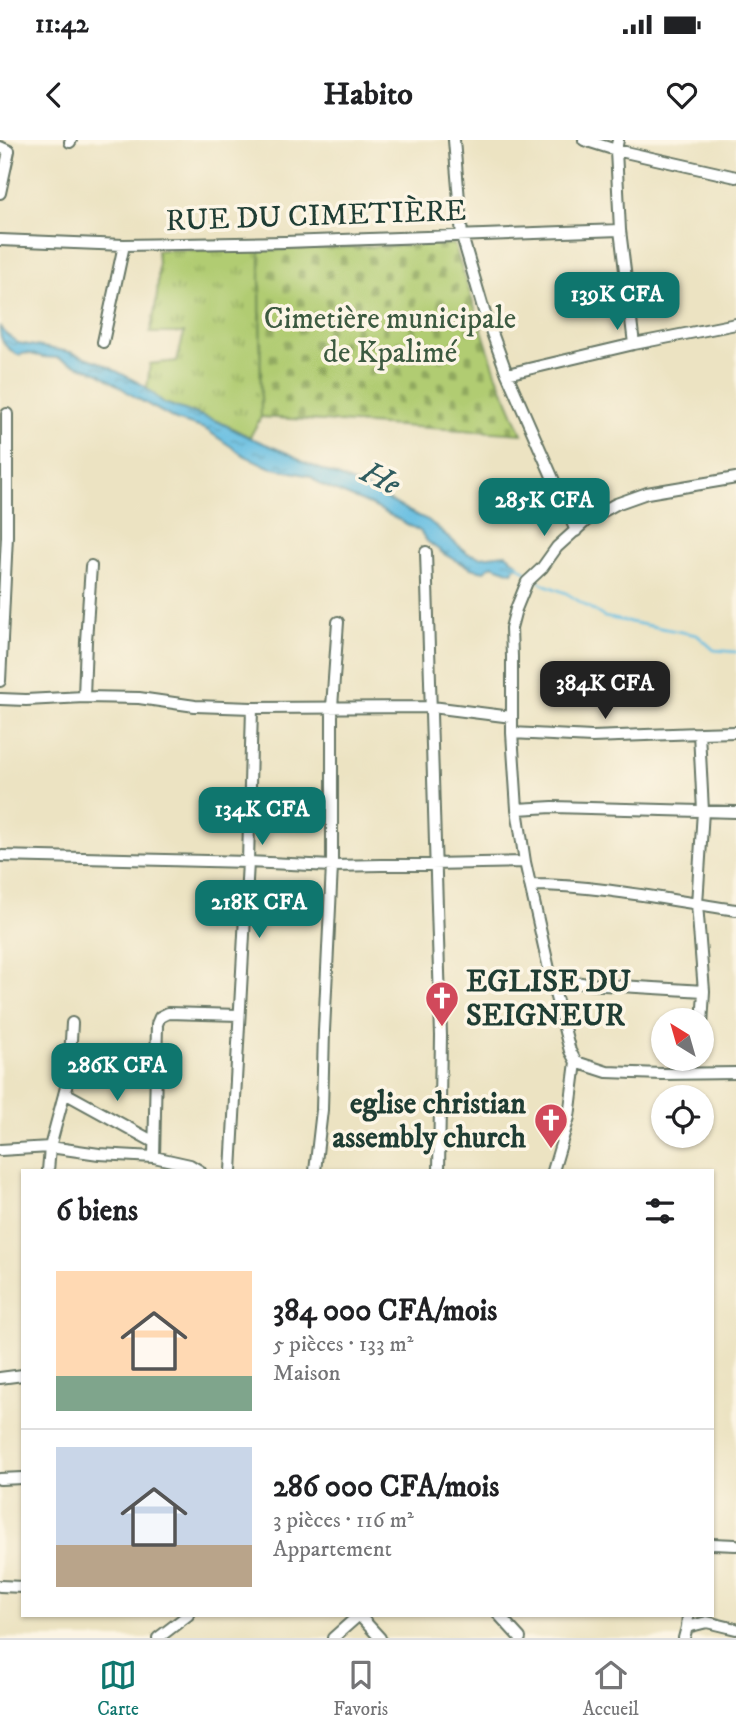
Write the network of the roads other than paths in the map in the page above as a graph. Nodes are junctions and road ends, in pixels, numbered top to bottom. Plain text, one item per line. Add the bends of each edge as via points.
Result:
1 (454, 140) edge
2 (584, 140) edge
3 (617, 145) edge
4 (0, 147) edge
5 (736, 177) edge
6 (0, 193) edge
7 (620, 230) junction
8 (462, 236) junction
9 (0, 240) edge
10 (124, 245) junction
11 (736, 324) edge
12 (103, 342) dead end
13 (634, 344) junction
14 (507, 374) junction
15 (7, 414) dead end
16 (736, 478) edge
17 (576, 531) junction
18 (4, 536) edge
19 (426, 552) dead end
20 (91, 566) dead end
21 (338, 622) dead end
22 (0, 681) edge
23 (85, 697) junction
24 (0, 699) edge
25 (332, 707) junction
26 (432, 707) junction
27 (252, 708) junction
28 (513, 717) junction
29 (736, 732) edge
30 (512, 733) junction
31 (699, 733) junction
32 (517, 809) junction
33 (703, 811) junction
34 (736, 812) edge
35 (0, 856) edge
36 (248, 862) junction
37 (525, 862) junction
38 (435, 864) junction
39 (332, 866) junction
40 (530, 885) junction
41 (697, 904) junction
42 (736, 910) edge
43 (551, 978) junction
44 (704, 991) junction
45 (703, 1008) edge
46 (239, 1015) junction
47 (72, 1023) dead end
48 (576, 1062) junction
49 (698, 1073) joint
50 (736, 1073) edge
51 (65, 1093) junction
52 (154, 1142) junction
53 (50, 1147) junction
54 (0, 1150) edge
55 (154, 1157) junction
56 (48, 1169) edge
57 (197, 1169) edge
58 (231, 1169) edge
59 (315, 1169) edge
60 (439, 1169) edge
61 (554, 1169) edge
62 (21, 1376) edge
63 (0, 1378) edge
64 (21, 1478) edge
65 (0, 1479) edge
66 (714, 1544) edge
67 (736, 1545) edge
68 (0, 1586) edge
69 (21, 1587) edge
70 (185, 1617) edge
71 (357, 1617) edge
72 (361, 1617) edge
73 (501, 1617) edge
74 (686, 1627) edge
75 (736, 1629) edge
76 (158, 1638) edge
77 (333, 1638) edge
78 (380, 1638) edge
79 (520, 1638) edge

1 - 8 street
2 - 3 street
3 - 5 street
3 - 7 street
4 - 6 street via 9,151
7 - 8 street, RUE DU CIMETIÈRE
7 - 13 street
8 - 10 street, RUE DU CIMETIÈRE
8 - 14 street
9 - 10 street, RUE DU CIMETIÈRE
10 - 12 street
11 - 13 street
13 - 14 street
14 - 17 street
15 - 18 street
16 - 17 street via 648,493 616,504
17 - 28 street via 531,578 516,609 511,628
18 - 22 street
19 - 26 street
20 - 23 street
21 - 25 street
23 - 24 street
23 - 27 street
25 - 26 street
25 - 27 street
25 - 39 street
26 - 28 street
26 - 38 street
27 - 36 street
28 - 30 street
29 - 31 street
30 - 31 street via 592,737
30 - 32 street
31 - 33 street
32 - 33 street
32 - 37 street
33 - 34 street
33 - 41 street
35 - 36 street
36 - 39 street
36 - 46 street
37 - 38 street
37 - 40 street
38 - 39 street
38 - 60 street via 441,1036
39 - 59 street
40 - 41 street
40 - 43 street
41 - 42 street
41 - 44 street
43 - 44 street
43 - 48 street
44 - 45 street
46 - 52 street via 168,1013 160,1017
46 - 58 street
47 - 51 street
48 - 49 street via 607,1072
48 - 61 street via 569,1117
49 - 50 street
51 - 52 street
51 - 53 street
52 - 55 street
53 - 54 street
53 - 55 street
53 - 56 street
55 - 57 street
62 - 63 street
64 - 65 street
66 - 67 street
68 - 69 street
70 - 76 street
71 - 77 street
72 - 78 street
73 - 79 street
74 - 75 street via 707,1622

